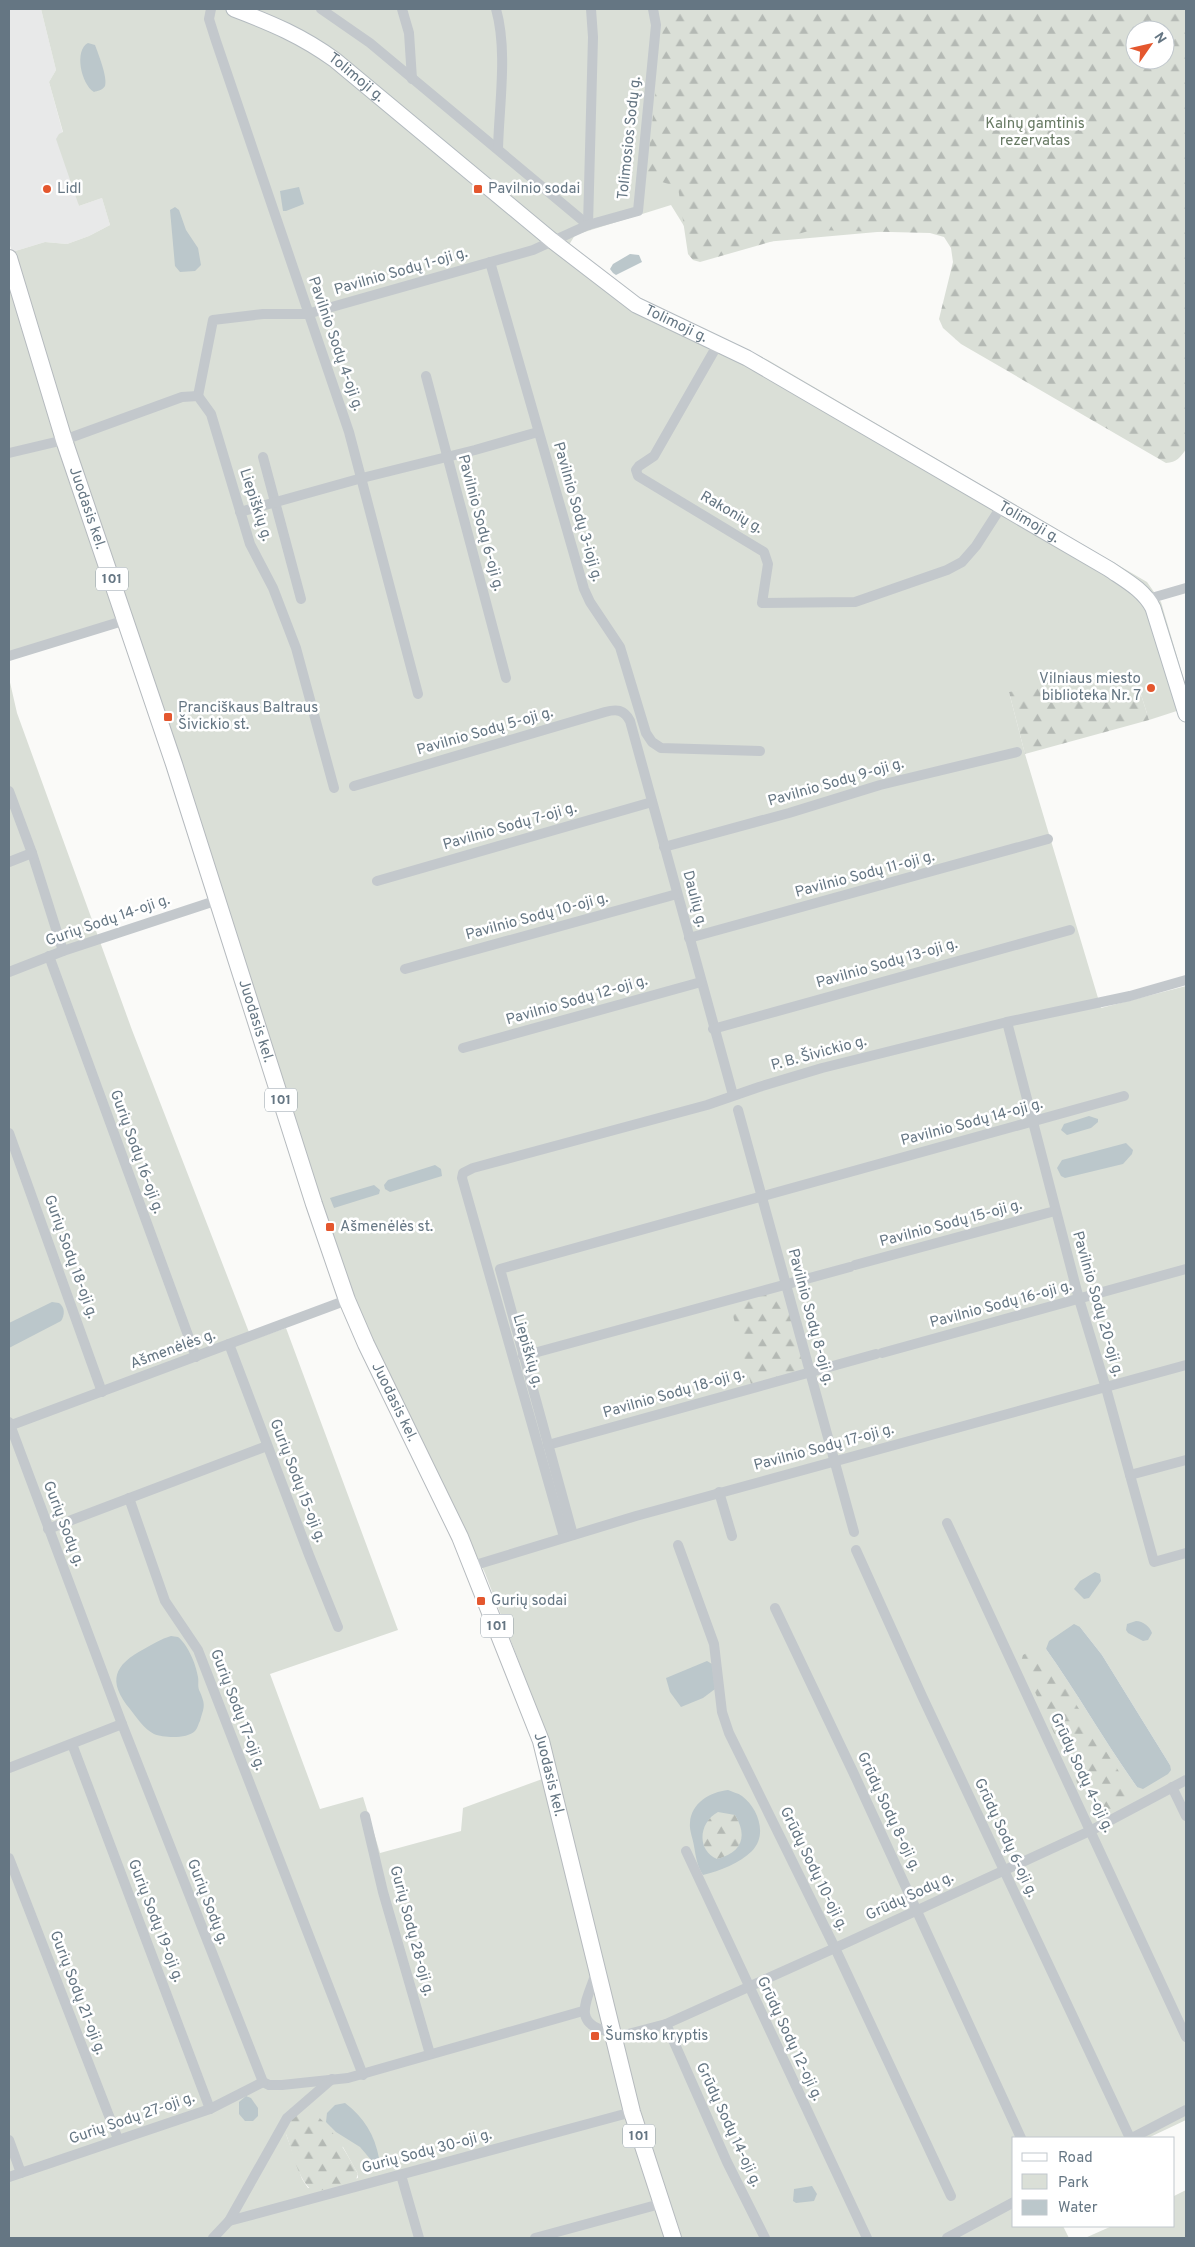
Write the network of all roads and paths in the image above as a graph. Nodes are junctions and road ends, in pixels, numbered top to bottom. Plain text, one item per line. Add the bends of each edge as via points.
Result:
1 (211, 9) edge
2 (234, 9) edge
3 (322, 9) edge
4 (402, 9) edge
5 (496, 9) edge
6 (591, 9) edge
7 (653, 9) edge
8 (412, 78) junction
9 (498, 149) junction
10 (588, 226) junction
11 (554, 242) junction
12 (9, 258) edge
13 (490, 262) junction
14 (307, 314) junction
15 (718, 344) junction
16 (426, 376) dead end
17 (198, 396) junction
18 (538, 432) junction
19 (64, 440) junction
20 (9, 453) edge
21 (263, 457) dead end
22 (447, 457) junction
23 (362, 478) junction
24 (275, 502) junction
25 (1001, 507) junction
26 (240, 512) junction
27 (1186, 588) edge
28 (300, 599) dead end
29 (1148, 599) junction
30 (126, 620) junction
31 (9, 656) edge
32 (506, 678) dead end
33 (418, 694) dead end
34 (624, 713) joint
35 (1186, 714) edge
36 (760, 751) dead end
37 (1017, 752) dead end
38 (354, 786) dead end
39 (334, 788) dead end
40 (9, 791) edge
41 (652, 802) junction
42 (1048, 839) dead end
43 (664, 847) junction
44 (32, 853) junction
45 (9, 862) edge
46 (377, 881) dead end
47 (677, 894) junction
48 (218, 900) junction
49 (1070, 930) dead end
50 (689, 938) junction
51 (63, 951) junction
52 (49, 956) junction
53 (405, 969) dead end
54 (9, 972) edge
55 (1186, 980) edge
56 (700, 982) junction
57 (1007, 1022) junction
58 (713, 1029) junction
59 (463, 1048) dead end
60 (733, 1095) junction
61 (1124, 1096) dead end
62 (738, 1110) dead end
63 (1032, 1123) junction
64 (9, 1133) edge
65 (463, 1173) joint
66 (762, 1196) junction
67 (1055, 1212) junction
68 (1186, 1269) edge
69 (785, 1284) junction
70 (1079, 1299) junction
71 (347, 1300) junction
72 (230, 1344) junction
73 (523, 1356) junction
74 (196, 1357) junction
75 (1186, 1365) edge
76 (809, 1372) junction
77 (1106, 1388) junction
78 (102, 1392) junction
79 (9, 1425) edge
80 (548, 1445) junction
81 (267, 1446) junction
82 (833, 1460) junction
83 (1186, 1460) edge
84 (1130, 1475) junction
85 (719, 1492) junction
86 (129, 1498) junction
87 (947, 1523) dead end
88 (48, 1529) junction
89 (854, 1532) dead end
90 (568, 1536) junction
91 (732, 1536) dead end
92 (678, 1545) dead end
93 (856, 1550) dead end
94 (1186, 1553) edge
95 (472, 1566) junction
96 (775, 1608) dead end
97 (338, 1627) dead end
98 (122, 1724) junction
99 (72, 1744) junction
100 (9, 1768) edge
101 (1186, 1780) edge
102 (1172, 1787) junction
103 (365, 1816) dead end
104 (1186, 1816) edge
105 (1092, 1830) junction
106 (686, 1851) dead end
107 (9, 1858) edge
108 (1003, 1870) junction
109 (917, 1910) junction
110 (834, 1948) junction
111 (597, 1971) junction
112 (748, 1987) junction
113 (583, 2011) junction
114 (666, 2024) junction
115 (612, 2035) junction
116 (1186, 2037) edge
117 (430, 2054) junction
118 (363, 2075) junction
119 (332, 2079) junction
120 (263, 2082) junction
121 (210, 2109) junction
122 (1186, 2110) edge
123 (632, 2112) junction
124 (1021, 2137) edge
125 (1131, 2137) edge
126 (1133, 2137) edge
127 (118, 2139) junction
128 (9, 2140) edge
129 (21, 2172) junction
130 (402, 2175) junction
131 (9, 2177) edge
132 (951, 2196) dead end
133 (1012, 2203) edge
134 (660, 2204) junction
135 (229, 2221) junction
136 (213, 2238) edge
137 (419, 2238) edge
138 (535, 2238) edge
139 (672, 2238) edge
140 (765, 2238) edge
141 (867, 2238) edge
142 (947, 2238) edge

1 - 14 street, Pavilnio Sodų 4-oji g. via 209,19
2 - 11 street, Tolimoji g. via 284,28 335,60
3 - 8 street
4 - 8 street via 409,33
5 - 9 street via 502,49
6 - 10 street
7 - 10 street, Tolimosios Sodų g. via 656,24 638,211
8 - 9 street
9 - 10 street
10 - 11 street, Tolimosios Sodų g.
11 - 13 street, Pavilnio Sodų 1-oji g.
11 - 15 street, Tolimoji g. via 636,305
12 - 19 main road, Juodasis kel. / 101
13 - 14 street, Pavilnio Sodų 1-oji g.
13 - 18 street, Pavilnio Sodų 3-ioji g.
14 - 17 street, Pavilnio Sodų 1-oji g. via 263,314 213,320
14 - 23 street, Pavilnio Sodų 4-oji g.
15 - 25 street, Tolimoji g. via 866,426
15 - 25 street, Rakonių g. via 654,456 636,470 638,476 764,552 768,564 762,603 855,602 947,570 962,562 976,546
16 - 22 street, Pavilnio Sodų 6-oji g.
17 - 19 street via 182,397
17 - 26 street, Liepiškių g. via 211,414
18 - 22 street
18 - 36 street, Pavilnio Sodų 3-ioji g. via 584,589 620,646 641,719 652,742 662,748
19 - 20 street
19 - 30 main road, Juodasis kel. / 101
21 - 24 street
22 - 23 street
22 - 32 street, Pavilnio Sodų 6-oji g.
23 - 24 street
23 - 33 street, Pavilnio Sodų 4-oji g.
24 - 26 street
24 - 28 street
25 - 29 street, Tolimoji g. via 1109,568
26 - 39 street, Liepiškių g. via 250,544 274,588 296,648
27 - 29 street
29 - 35 street
30 - 31 street
30 - 48 main road, Juodasis kel. / 101
34 - 38 street, Pavilnio Sodų 5-oji g. via 611,711
34 - 41 street, Daulių g. via 630,721
37 - 43 street, Pavilnio Sodų 9-oji g. via 880,785
40 - 44 street
41 - 43 street, Daulių g.
41 - 46 street, Pavilnio Sodų 7-oji g.
42 - 50 street, Pavilnio Sodų 11-oji g.
43 - 47 street, Daulių g.
44 - 45 street
44 - 51 street
47 - 50 street, Daulių g.
47 - 53 street, Pavilnio Sodų 10-oji g.
48 - 51 street, Gurių Sodų 14-oji g.
48 - 71 main road, Juodasis kel. / 101
49 - 58 street, Pavilnio Sodų 13-oji g.
50 - 56 street, Daulių g.
51 - 52 street, Gurių Sodų 14-oji g.
52 - 54 street, Gurių Sodų 14-oji g.
52 - 74 street, Gurių Sodų 16-oji g.
55 - 57 street, P. B. Šivickio g. via 1130,996
56 - 58 street, Daulių g.
56 - 59 street, Pavilnio Sodų 12-oji g.
57 - 60 street, P. B. Šivickio g. via 822,1068
57 - 63 street, Pavilnio Sodų 20-oji g.
58 - 60 street, Daulių g.
60 - 65 street, P. B. Šivickio g.
61 - 63 street, Pavilnio Sodų 14-oji g.
62 - 66 street, Pavilnio Sodų 8-oji g.
63 - 66 street, Pavilnio Sodų 14-oji g.
63 - 67 street, Pavilnio Sodų 20-oji g.
64 - 78 street, Gurių Sodų 18-oji g.
65 - 90 street, Liepiškių g.
66 - 69 street, Pavilnio Sodų 8-oji g.
66 - 73 street, Pavilnio Sodų 14-oji g. via 500,1268
67 - 69 street, Pavilnio Sodų 15-oji g.
67 - 70 street, Pavilnio Sodų 20-oji g.
68 - 70 street, Pavilnio Sodų 16-oji g.
69 - 73 street, Pavilnio Sodų 15-oji g.
69 - 76 street, Pavilnio Sodų 8-oji g.
70 - 76 street, Pavilnio Sodų 16-oji g.
70 - 77 street, Pavilnio Sodų 20-oji g.
71 - 72 street, Ašmenėlės g.
71 - 95 main road, Juodasis kel. / 101
72 - 74 street, Ašmenėlės g.
72 - 81 street, Gurių Sodų 15-oji g.
73 - 80 street
74 - 78 street, Ašmenėlės g.
75 - 77 street, Pavilnio Sodų 17-oji g.
76 - 80 street, Pavilnio Sodų 18-oji g.
76 - 82 street, Pavilnio Sodų 8-oji g.
77 - 82 street, Pavilnio Sodų 17-oji g.
77 - 84 street, Pavilnio Sodų 20-oji g.
78 - 79 street, Ašmenėlės g.
79 - 88 street, Gurių Sodų g.
80 - 90 street
81 - 86 street
81 - 97 street, Gurių Sodų 15-oji g.
82 - 85 street, Pavilnio Sodų 17-oji g.
82 - 89 street, Pavilnio Sodų 8-oji g.
83 - 84 street
84 - 94 street, Pavilnio Sodų 20-oji g. via 1154,1562
85 - 90 street, Pavilnio Sodų 17-oji g.
85 - 91 street
86 - 88 street
86 - 118 street, Gurių Sodų 17-oji g. via 165,1601 198,1650
87 - 105 street, Grūdų Sodų 4-oji g.
88 - 98 street, Gurių Sodų g.
90 - 95 street, Pavilnio Sodų 17-oji g.
92 - 110 street, Grūdų Sodų 10-oji g. via 714,1644 724,1720
93 - 108 street, Grūdų Sodų 6-oji g.
95 - 111 main road, Juodasis kel. / 101 via 541,1741
96 - 109 street, Grūdų Sodų 8-oji g.
98 - 99 street
98 - 120 street, Gurių Sodų g.
99 - 100 street
99 - 121 street, Gurių Sodų 19-oji g.
101 - 102 street, Grūdų Sodų g.
102 - 104 street
102 - 105 street, Grūdų Sodų g.
103 - 117 street, Gurių Sodų 28-oji g. via 383,1892
105 - 108 street, Grūdų Sodų g.
105 - 116 street, Grūdų Sodų 4-oji g.
106 - 112 street, Grūdų Sodų 12-oji g.
107 - 127 street, Gurių Sodų 21-oji g.
108 - 109 street, Grūdų Sodų g.
108 - 125 street, Grūdų Sodų 6-oji g.
109 - 110 street, Grūdų Sodų g.
109 - 124 street, Grūdų Sodų 8-oji g.
110 - 112 street, Grūdų Sodų g.
110 - 132 street, Grūdų Sodų 10-oji g.
111 - 113 street
111 - 115 main road, 101
112 - 114 street, Grūdų Sodų g.
112 - 141 street, Grūdų Sodų 12-oji g.
113 - 115 street via 594,2027
113 - 117 street
114 - 115 street, Grūdų Sodų g.
114 - 140 street, Grūdų Sodų 14-oji g. via 726,2162
115 - 123 main road, 101
117 - 118 street
118 - 119 street
119 - 120 street via 282,2085
119 - 135 street via 287,2118
120 - 121 street, Gurių Sodų 27-oji g.
121 - 127 street, Gurių Sodų 27-oji g.
122 - 126 street
123 - 130 street, Gurių Sodų 30-oji g.
123 - 134 main road, 101
127 - 129 street, Gurių Sodų 27-oji g.
128 - 129 street
129 - 131 street, Gurių Sodų 27-oji g.
130 - 135 street, Gurių Sodų 30-oji g.
130 - 137 street
133 - 142 street
134 - 138 street
134 - 139 main road, 101
135 - 136 street

